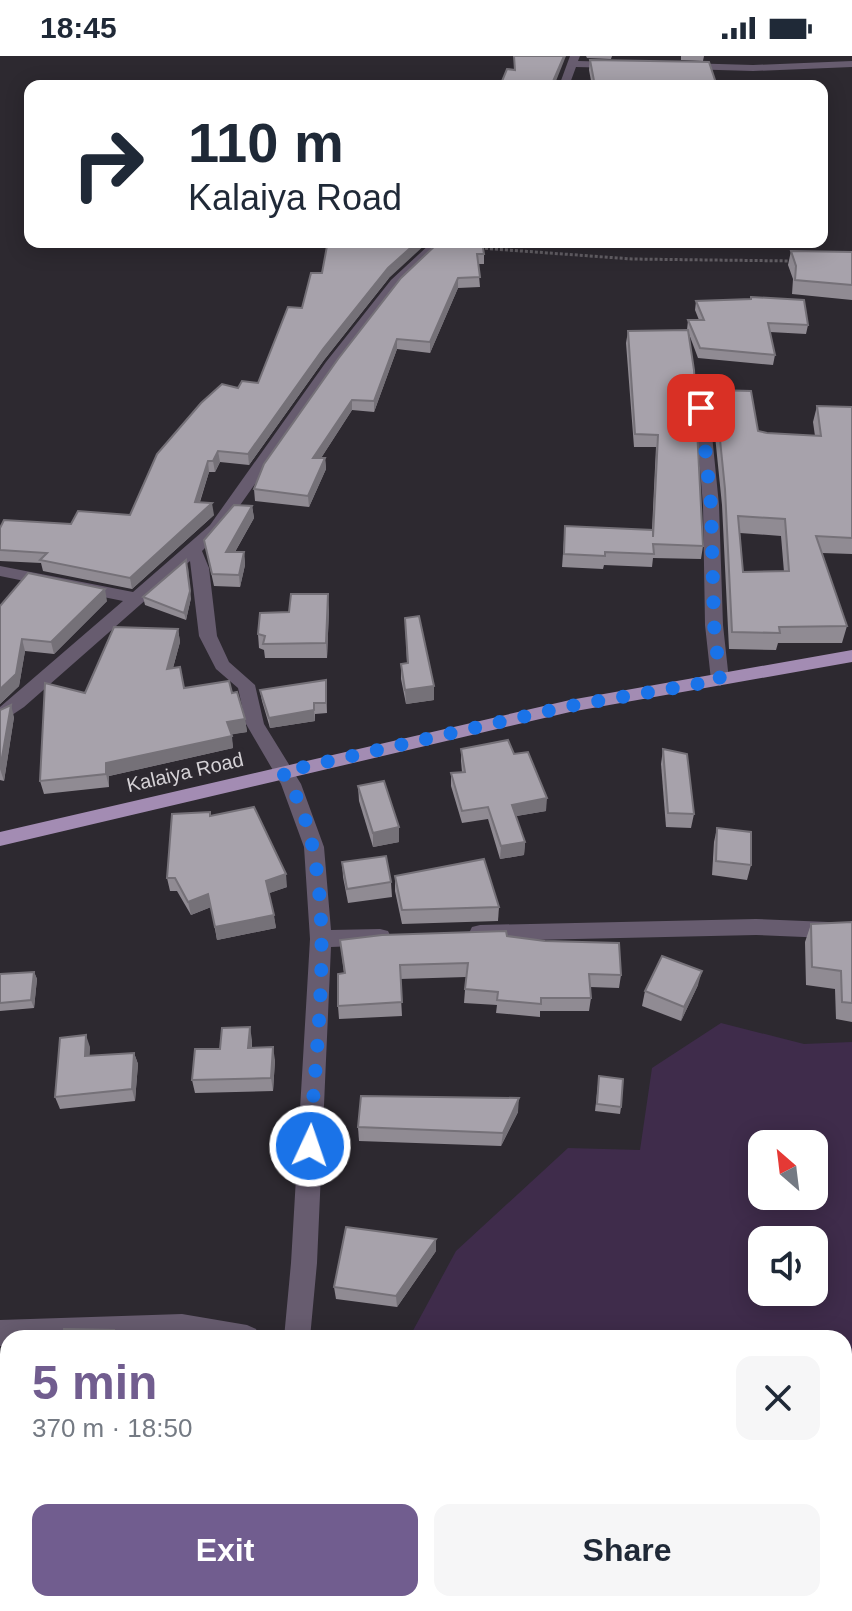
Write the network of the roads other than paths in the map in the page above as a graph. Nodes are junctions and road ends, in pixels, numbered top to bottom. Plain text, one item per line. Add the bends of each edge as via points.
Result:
1 (574, 60) edge
2 (852, 64) edge
3 (623, 65) edge
4 (666, 65) edge
5 (566, 80) edge
6 (433, 248) edge
7 (700, 385) dead end
8 (194, 552) junction
9 (0, 571) edge
10 (136, 598) junction
11 (852, 656) edge
12 (720, 680) junction
13 (0, 717) edge
14 (282, 772) junction
15 (0, 839) edge
16 (852, 931) edge
17 (465, 934) edge
18 (401, 936) edge
19 (321, 939) junction
20 (91, 1330) edge
21 (200, 1330) edge
22 (298, 1330) edge

1 - 3 street
1 - 5 street
2 - 4 street
6 - 8 street via 395,283
7 - 12 street
8 - 10 street
8 - 14 street via 201,568 208,636 222,665 246,685 255,724
9 - 10 street
10 - 13 street
11 - 12 main road, Kalaiya Road
12 - 14 main road, Kalaiya Road via 570,706
14 - 15 main road, Kalaiya Road
14 - 19 street via 297,796 314,847
16 - 17 street via 756,927
18 - 19 street
19 - 22 street
20 - 21 street

